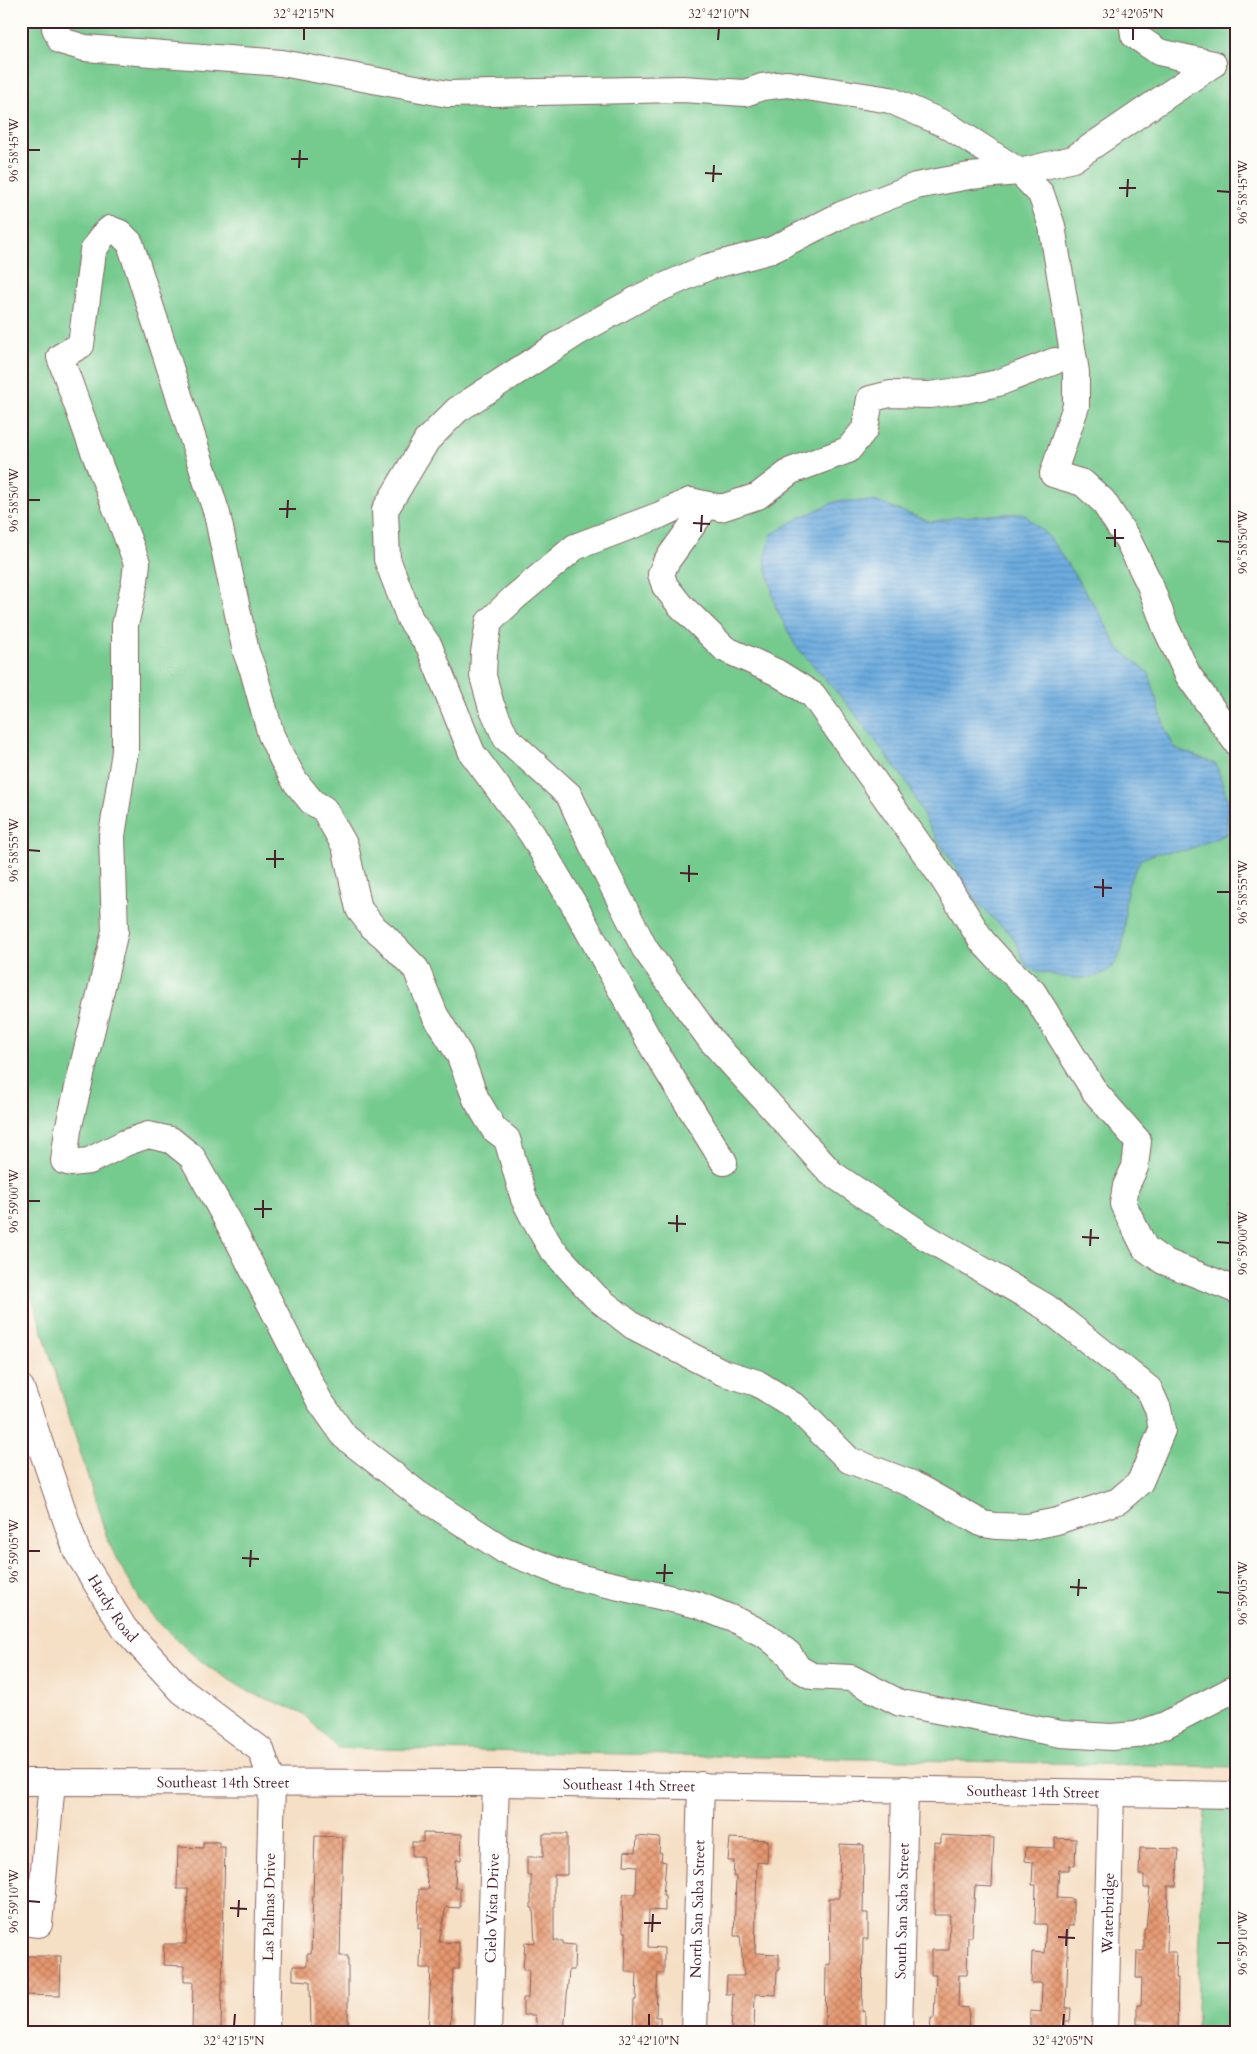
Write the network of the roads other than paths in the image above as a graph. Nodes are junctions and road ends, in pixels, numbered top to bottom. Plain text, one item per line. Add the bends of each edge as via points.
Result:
1 (58, 21) edge
2 (1132, 21) edge
3 (1020, 172) junction
4 (1055, 361) dead end
5 (707, 505) junction
6 (1236, 742) edge
7 (724, 1162) dead end
8 (1236, 1290) edge
9 (21, 1388) edge
10 (1236, 1688) edge
11 (272, 1781) junction
12 (21, 1782) edge
13 (52, 1782) junction
14 (496, 1783) junction
15 (701, 1785) junction
16 (905, 1789) junction
17 (1111, 1793) junction
18 (1236, 1795) edge
19 (21, 1922) edge
20 (266, 2033) edge
21 (488, 2033) edge
22 (694, 2033) edge
23 (899, 2033) edge
24 (1105, 2033) edge

1 - 3 street via 55,28 61,40 85,48 282,63 448,94 682,89 745,94 762,87 787,84 815,87 890,100 947,125
2 - 3 street via 1134,35 1159,52 1213,64 1073,159
3 - 6 street via 1041,194 1052,226 1076,372 1076,406 1053,474 1083,483 1103,502 1142,567 1188,675
3 - 7 street via 969,176 916,186 842,215 772,250 708,267 645,295 578,332 457,410 427,440 385,510 387,559 410,619 429,646 472,753 532,834 655,1051
4 - 5 street via 998,383 966,390 920,396 890,394 870,400 865,429 848,450 791,471 758,496 721,508
5 - 8 street via 666,562 661,574 665,586 726,649 776,672 813,695 942,877 982,941 1033,992 1095,1092 1138,1141 1136,1167 1126,1186 1123,1204 1145,1248 1163,1261
5 - 10 street via 690,501 575,547 514,598 490,622 483,676 491,705 506,738 569,795 645,949 710,1040 831,1173 924,1236 1046,1308 1149,1389 1158,1409 1162,1430 1140,1482 1118,1502 1057,1521 1028,1527 983,1524 912,1484 849,1460 796,1407 757,1383 722,1372 634,1326 596,1297 551,1248 524,1199 507,1139 494,1129 476,1099 459,1054 435,1016 416,969 359,909 341,838 324,809 312,802 295,781 271,734 246,652 217,514 130,243 110,229 93,251 81,346 60,357 137,563 125,625 126,751 112,836 115,931 68,1130 64,1161 89,1161 148,1135 171,1140 192,1156 318,1400 345,1437 418,1494 504,1550 564,1574 698,1605 740,1622 767,1636 789,1654 798,1668 812,1676 851,1678 900,1703 1061,1734 1136,1735 1165,1725
9 - 11 street, Hardy Road via 77,1552 124,1628 182,1691 261,1750
11 - 13 street, Southeast 14th Street
11 - 14 street, Southeast 14th Street
11 - 20 street, Las Palmas Drive
12 - 13 street, Southeast 14th Street
13 - 19 street via 39,1924
14 - 15 street, Southeast 14th Street
14 - 21 street, Cielo Vista Drive
15 - 16 street, Southeast 14th Street
15 - 22 street, North San Saba Street
16 - 17 street, Southeast 14th Street
16 - 23 street, South San Saba Street
17 - 18 street, Southeast 14th Street
17 - 24 street, Waterbridge

